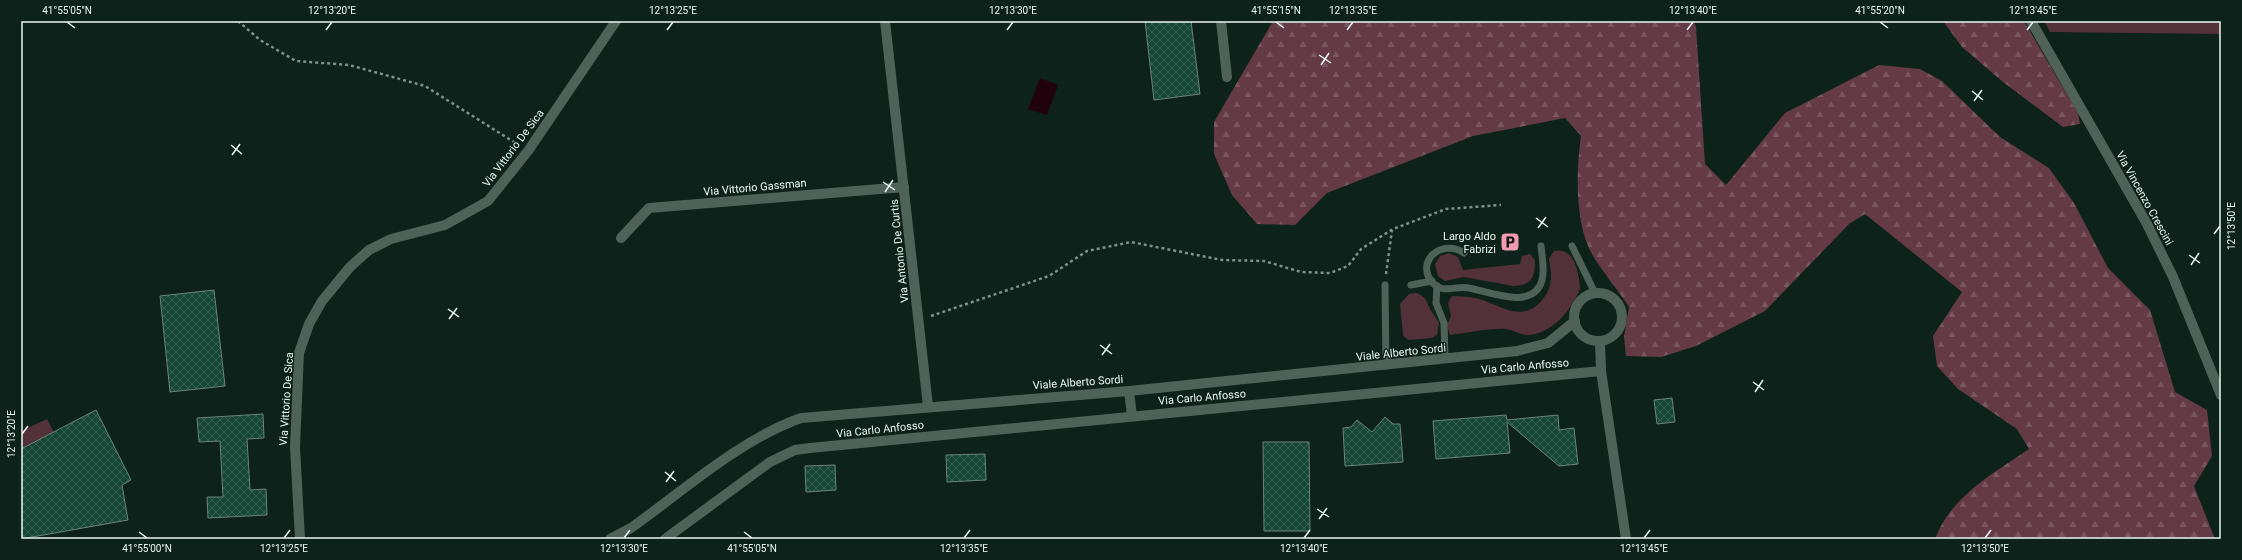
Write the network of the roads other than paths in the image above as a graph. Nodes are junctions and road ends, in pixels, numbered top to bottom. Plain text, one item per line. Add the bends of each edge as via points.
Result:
1 (616, 21) edge
2 (885, 21) edge
3 (1221, 21) edge
4 (2031, 21) edge
5 (1227, 77) dead end
6 (904, 187) junction
7 (621, 238) dead end
8 (1541, 246) dead end
9 (1572, 246) dead end
10 (1464, 253) dead end
11 (1434, 284) junction
12 (1385, 285) road end
13 (1411, 285) dead end
14 (1595, 293) junction
15 (1575, 321) junction
16 (1600, 342) junction
17 (1445, 360) junction
18 (1386, 366) junction
19 (1601, 371) junction
20 (1129, 390) junction
21 (2221, 395) edge
22 (928, 406) junction
23 (1132, 416) junction
24 (300, 539) edge
25 (610, 539) edge
26 (665, 539) edge
27 (1626, 539) edge

1 - 24 street, Via Vittorio De Sica via 528,151 488,201 445,225 391,239 369,250 350,267 322,301 310,324 300,353 294,447
2 - 6 street, Via Antonio De Curtis
3 - 5 street
4 - 21 street, Via Vincenzo Crescini via 2147,224 2176,283
6 - 7 street, Via Vittorio Gassman via 649,208
6 - 22 street, Via Antonio De Curtis
8 - 11 lane via 1542,281 1538,288 1525,298 1467,287 1450,290
9 - 14 lane
10 - 11 lane via 1458,249 1444,248 1432,255 1427,268
11 - 13 lane
11 - 17 lane via 1436,303 1444,324
12 - 18 lane
14 - 15 street via 1578,304
14 - 16 street via 1616,300 1622,312 1619,331 1613,337
15 - 16 street via 1577,329 1584,337
15 - 17 street, Viale Alberto Sordi via 1548,343 1517,351
16 - 19 street
17 - 18 street, Viale Alberto Sordi
18 - 20 street, Viale Alberto Sordi
19 - 23 street, Via Carlo Anfosso
19 - 27 street
20 - 22 street, Viale Alberto Sordi
20 - 23 street
22 - 25 street, Viale Alberto Sordi via 801,418 783,424 753,440 631,528
23 - 26 street, Via Carlo Anfosso via 795,450 770,462

